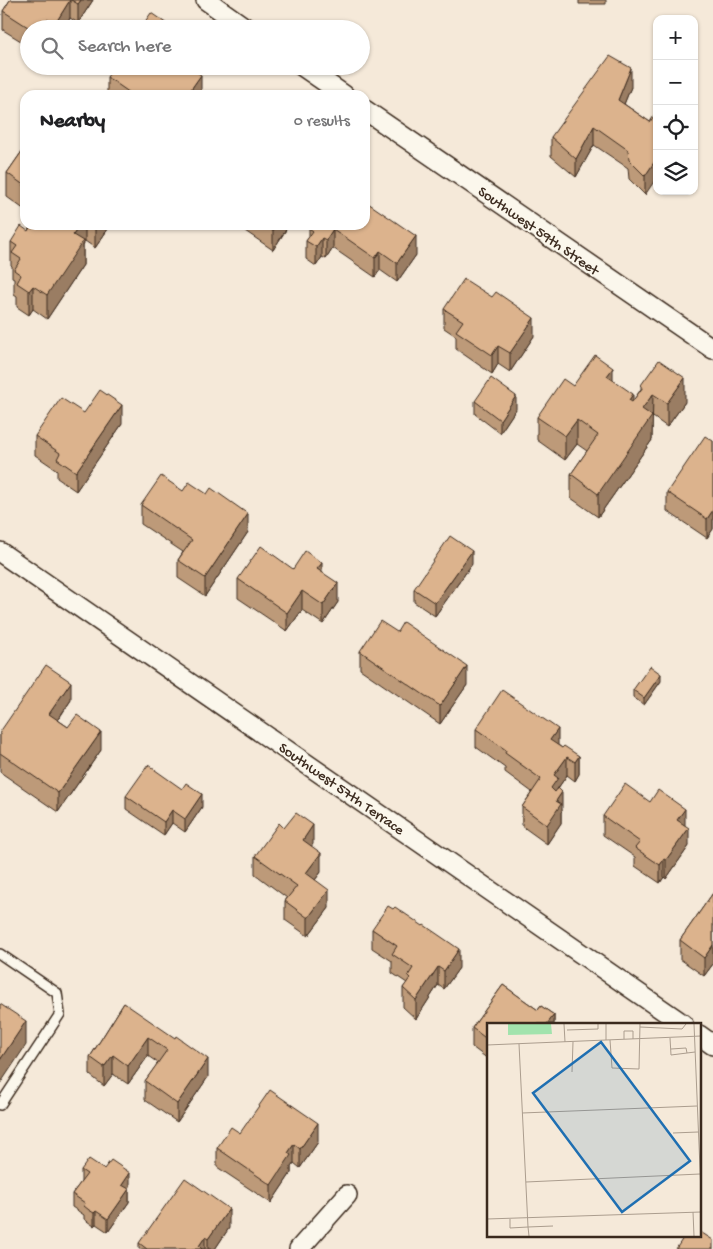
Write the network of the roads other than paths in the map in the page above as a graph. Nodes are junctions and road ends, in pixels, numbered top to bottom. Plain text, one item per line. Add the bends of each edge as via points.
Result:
1 (206, 0) edge
2 (234, 20) edge
3 (315, 75) edge
4 (337, 90) edge
5 (370, 113) edge
6 (713, 350) edge
7 (0, 552) edge
8 (0, 954) edge
9 (682, 1023) edge
10 (700, 1036) edge
11 (713, 1045) edge
12 (0, 1105) edge
13 (347, 1195) dead end
14 (299, 1249) edge

1 - 2 street
3 - 4 street
5 - 6 street, Southwest 59th Street
7 - 9 street, Southwest 57th Terrace
8 - 12 lane via 57,993 60,1014
10 - 11 street
13 - 14 street

